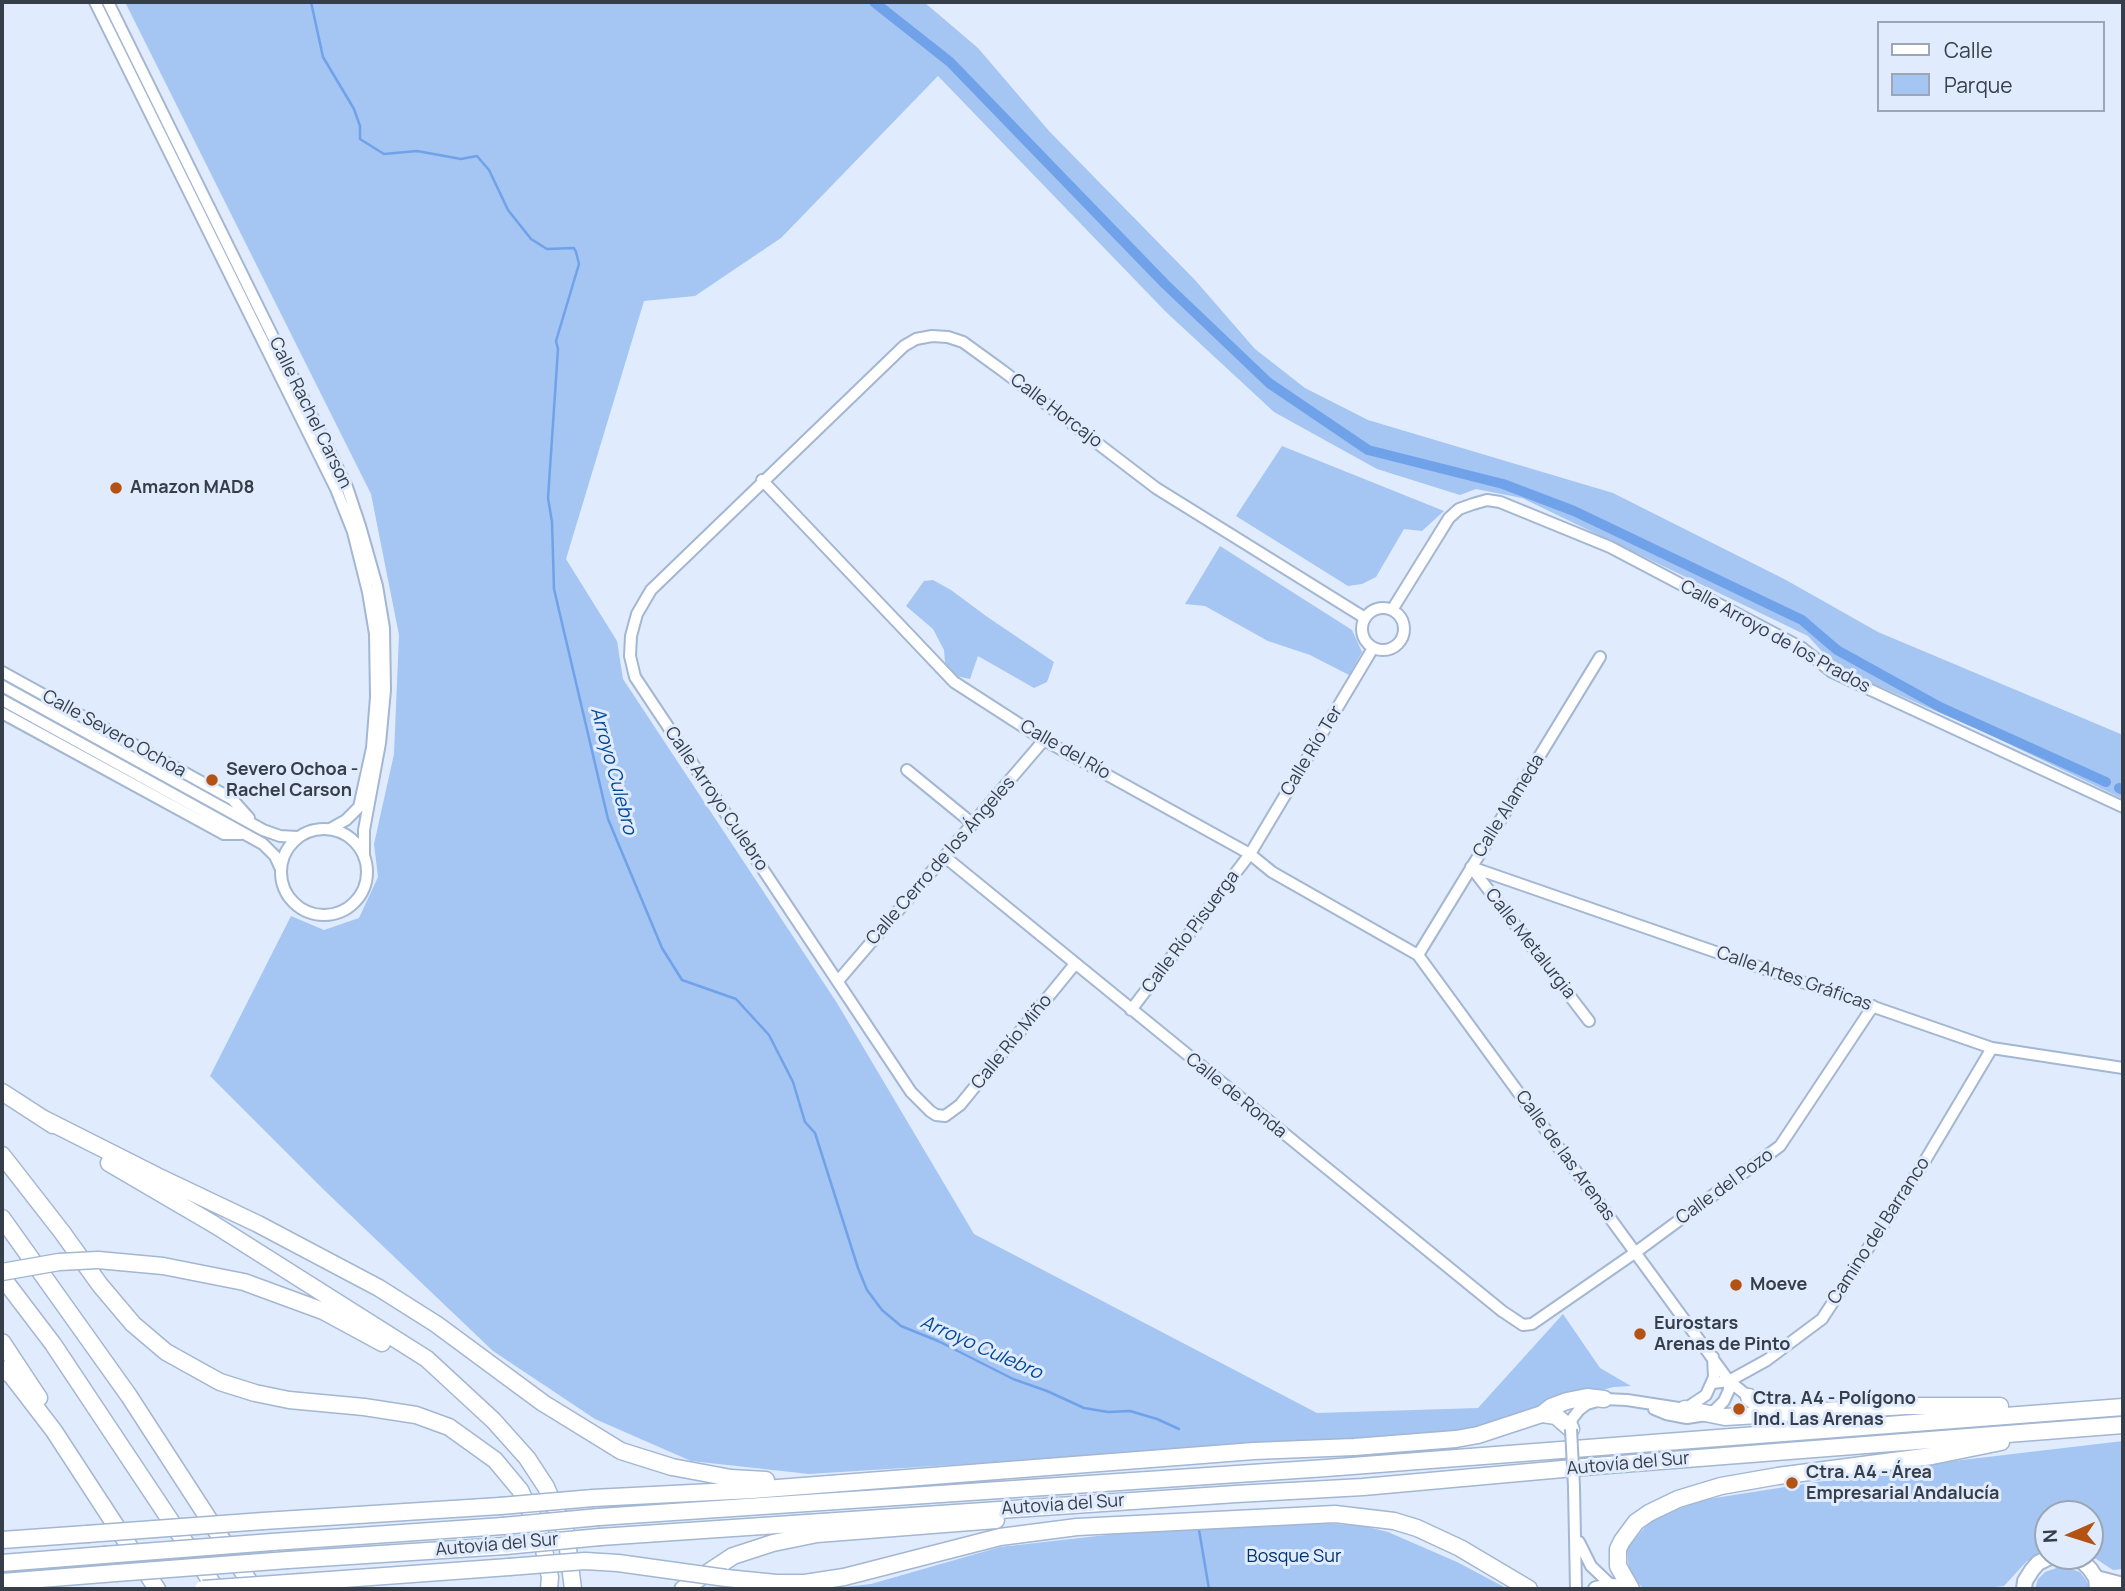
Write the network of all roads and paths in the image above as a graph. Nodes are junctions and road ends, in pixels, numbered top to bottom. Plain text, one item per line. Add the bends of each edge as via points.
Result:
1 (95, 2) edge
2 (107, 2) edge
3 (762, 480) junction
4 (1392, 610) junction
5 (1365, 618) junction
6 (1373, 648) junction
7 (1600, 657) dead end
8 (2, 672) edge
9 (2, 686) edge
10 (2, 701) edge
11 (2, 713) edge
12 (1044, 740) junction
13 (907, 770) dead end
14 (2123, 807) edge
15 (973, 824) junction
16 (255, 826) junction
17 (330, 829) junction
18 (243, 834) junction
19 (297, 837) junction
20 (1250, 855) junction
21 (945, 856) junction
22 (364, 857) junction
23 (280, 867) junction
24 (1471, 867) junction
25 (1418, 955) junction
26 (1075, 964) junction
27 (838, 981) junction
28 (1873, 1006) junction
29 (1131, 1010) junction
30 (1589, 1021) dead end
31 (1992, 1048) junction
32 (2123, 1069) edge
33 (2, 1092) edge
34 (945, 1116) joint
35 (44, 1119) junction
36 (2, 1155) edge
37 (2, 1218) edge
38 (1636, 1252) junction
39 (2, 1275) edge
40 (1532, 1324) joint
41 (2, 1342) edge
42 (1713, 1357) junction
43 (2, 1369) edge
44 (1729, 1381) junction
45 (1713, 1383) junction
46 (1749, 1397) joint
47 (1604, 1399) junction
48 (1642, 1404) junction
49 (2123, 1407) edge
50 (1685, 1409) junction
51 (2051, 1412) junction
52 (1785, 1413) junction
53 (1542, 1414) junction
54 (1706, 1415) junction
55 (493, 1420) junction
56 (2123, 1424) edge
57 (1571, 1429) junction
58 (2050, 1430) junction
59 (1228, 1454) junction
60 (1479, 1455) junction
61 (815, 1484) junction
62 (1236, 1493) junction
63 (113, 1518) junction
64 (1576, 1529) junction
65 (2, 1538) edge
66 (2, 1563) edge
67 (2034, 1569) edge
68 (2, 1582) edge
69 (2096, 1583) edge
70 (2123, 1585) edge
71 (1612, 1586) junction
72 (2021, 1587) edge
73 (157, 1589) edge
74 (203, 1589) edge
75 (216, 1589) edge
76 (254, 1589) edge
77 (549, 1589) edge
78 (573, 1589) edge
79 (683, 1589) edge
80 (1529, 1589) edge
81 (1576, 1589) edge
82 (1596, 1589) edge
83 (1630, 1589) edge

1 - 17 street, Calle Rachel Carson via 336,489 353,532 375,634 376,697 372,748 359,807
2 - 22 street, Calle Rachel Carson via 347,487 360,526 382,618 385,690
3 - 5 street, Calle Horcajo via 904,346 916,338 948,337 1003,370 1156,488
3 - 12 street, Calle del Río via 954,682
3 - 27 street, Calle Arroyo Culebro via 651,590 637,614 630,656 635,677
4 - 5 street via 1374,610
4 - 6 street via 1404,626 1402,639 1392,648
4 - 14 street, Calle Arroyo de los Prados via 1449,518 1473,504 1500,502 1610,547 1802,648 1832,672
5 - 6 street via 1362,631
6 - 20 street, Calle Río Ter
7 - 24 street, Calle Alameda
8 - 16 street, Calle Severo Ochoa via 232,799
9 - 16 street, Calle Severo Ochoa
10 - 18 street, Calle Severo Ochoa
11 - 18 street, Calle Severo Ochoa via 224,834
12 - 15 street, Calle Cerro de los Ángeles
12 - 20 street, Calle del Río
13 - 15 street
15 - 21 street, Calle Cerro de los Ángeles
16 - 19 street, Calle Severo Ochoa
17 - 19 street
17 - 22 street via 345,834
18 - 23 street, Calle Severo Ochoa via 263,844
19 - 23 street
20 - 25 street, Calle del Río
20 - 29 street, Calle Río Pisuerga
21 - 26 street, Calle de Ronda
21 - 27 street, Calle Cerro de los Ángeles
22 - 23 street via 368,877 363,891 354,904 327,916 296,906 283,888
24 - 25 street, Calle Alameda
24 - 28 street, Calle Artes Gráficas
24 - 30 street, Calle Metalurgia
25 - 38 street, Calle de las Arenas
26 - 29 street, Calle de Ronda
26 - 34 street, Calle Río Miño via 960,1105
27 - 34 street, Calle Arroyo Culebro via 911,1092 930,1111
28 - 31 street, Calle Artes Gráficas
28 - 38 street, Calle del Pozo via 1780,1146
29 - 40 street, Calle de Ronda via 1502,1311 1522,1325
31 - 32 street, Calle Artes Gráficas
31 - 44 street, Camino del Barranco via 1822,1319 1767,1360
33 - 35 highway
35 - 55 highway via 426,1359
35 - 61 highway via 379,1288 543,1403 621,1451 731,1478
36 - 77 highway via 100,1285 133,1324 166,1352 220,1382 255,1393 416,1415 449,1427 495,1460 520,1489 540,1532
37 - 76 highway via 129,1396
38 - 40 street, Calle del Pozo
38 - 42 street, Calle de las Arenas
39 - 55 highway, bridge via 60,1262 98,1260 203,1273 286,1296 372,1336
39 - 75 highway
41 - 63 highway
42 - 44 street, Calle de las Arenas
42 - 45 street
43 - 63 highway via 54,1432
44 - 45 street
44 - 46 street, Calle de las Arenas
44 - 54 street via 1724,1401
45 - 50 street via 1706,1395
46 - 52 highway via 1760,1406
47 - 48 street
47 - 53 highway via 1567,1401
47 - 57 street via 1578,1410
48 - 50 street
48 - 54 street via 1678,1417
49 - 51 highway, Autovía del Sur
50 - 54 highway
51 - 52 highway via 2004,1406 1906,1406
51 - 60 highway, Autovía del Sur
52 - 54 highway
53 - 57 highway via 1556,1416
53 - 59 highway via 1456,1439
55 - 78 highway via 546,1487 566,1533
56 - 58 highway, Autovía del Sur
57 - 64 street, bridge
58 - 62 highway, Autovía del Sur via 1363,1488
58 - 83 highway via 1932,1456 1744,1482 1678,1499 1636,1522 1622,1541 1618,1566
59 - 60 highway via 1357,1456 1441,1451
59 - 61 highway
60 - 66 highway, Autovía del Sur, bridge
61 - 65 highway, bridge
62 - 68 highway, Autovía del Sur, bridge
62 - 79 highway via 1202,1505 817,1534 733,1556
63 - 73 highway
64 - 71 street via 1591,1566
64 - 81 street
67 - 72 main road
69 - 70 main road
71 - 82 main road
71 - 83 main road
74 - 80 highway, bridge via 585,1561 805,1583 1000,1537 1077,1527 1335,1514 1417,1528

